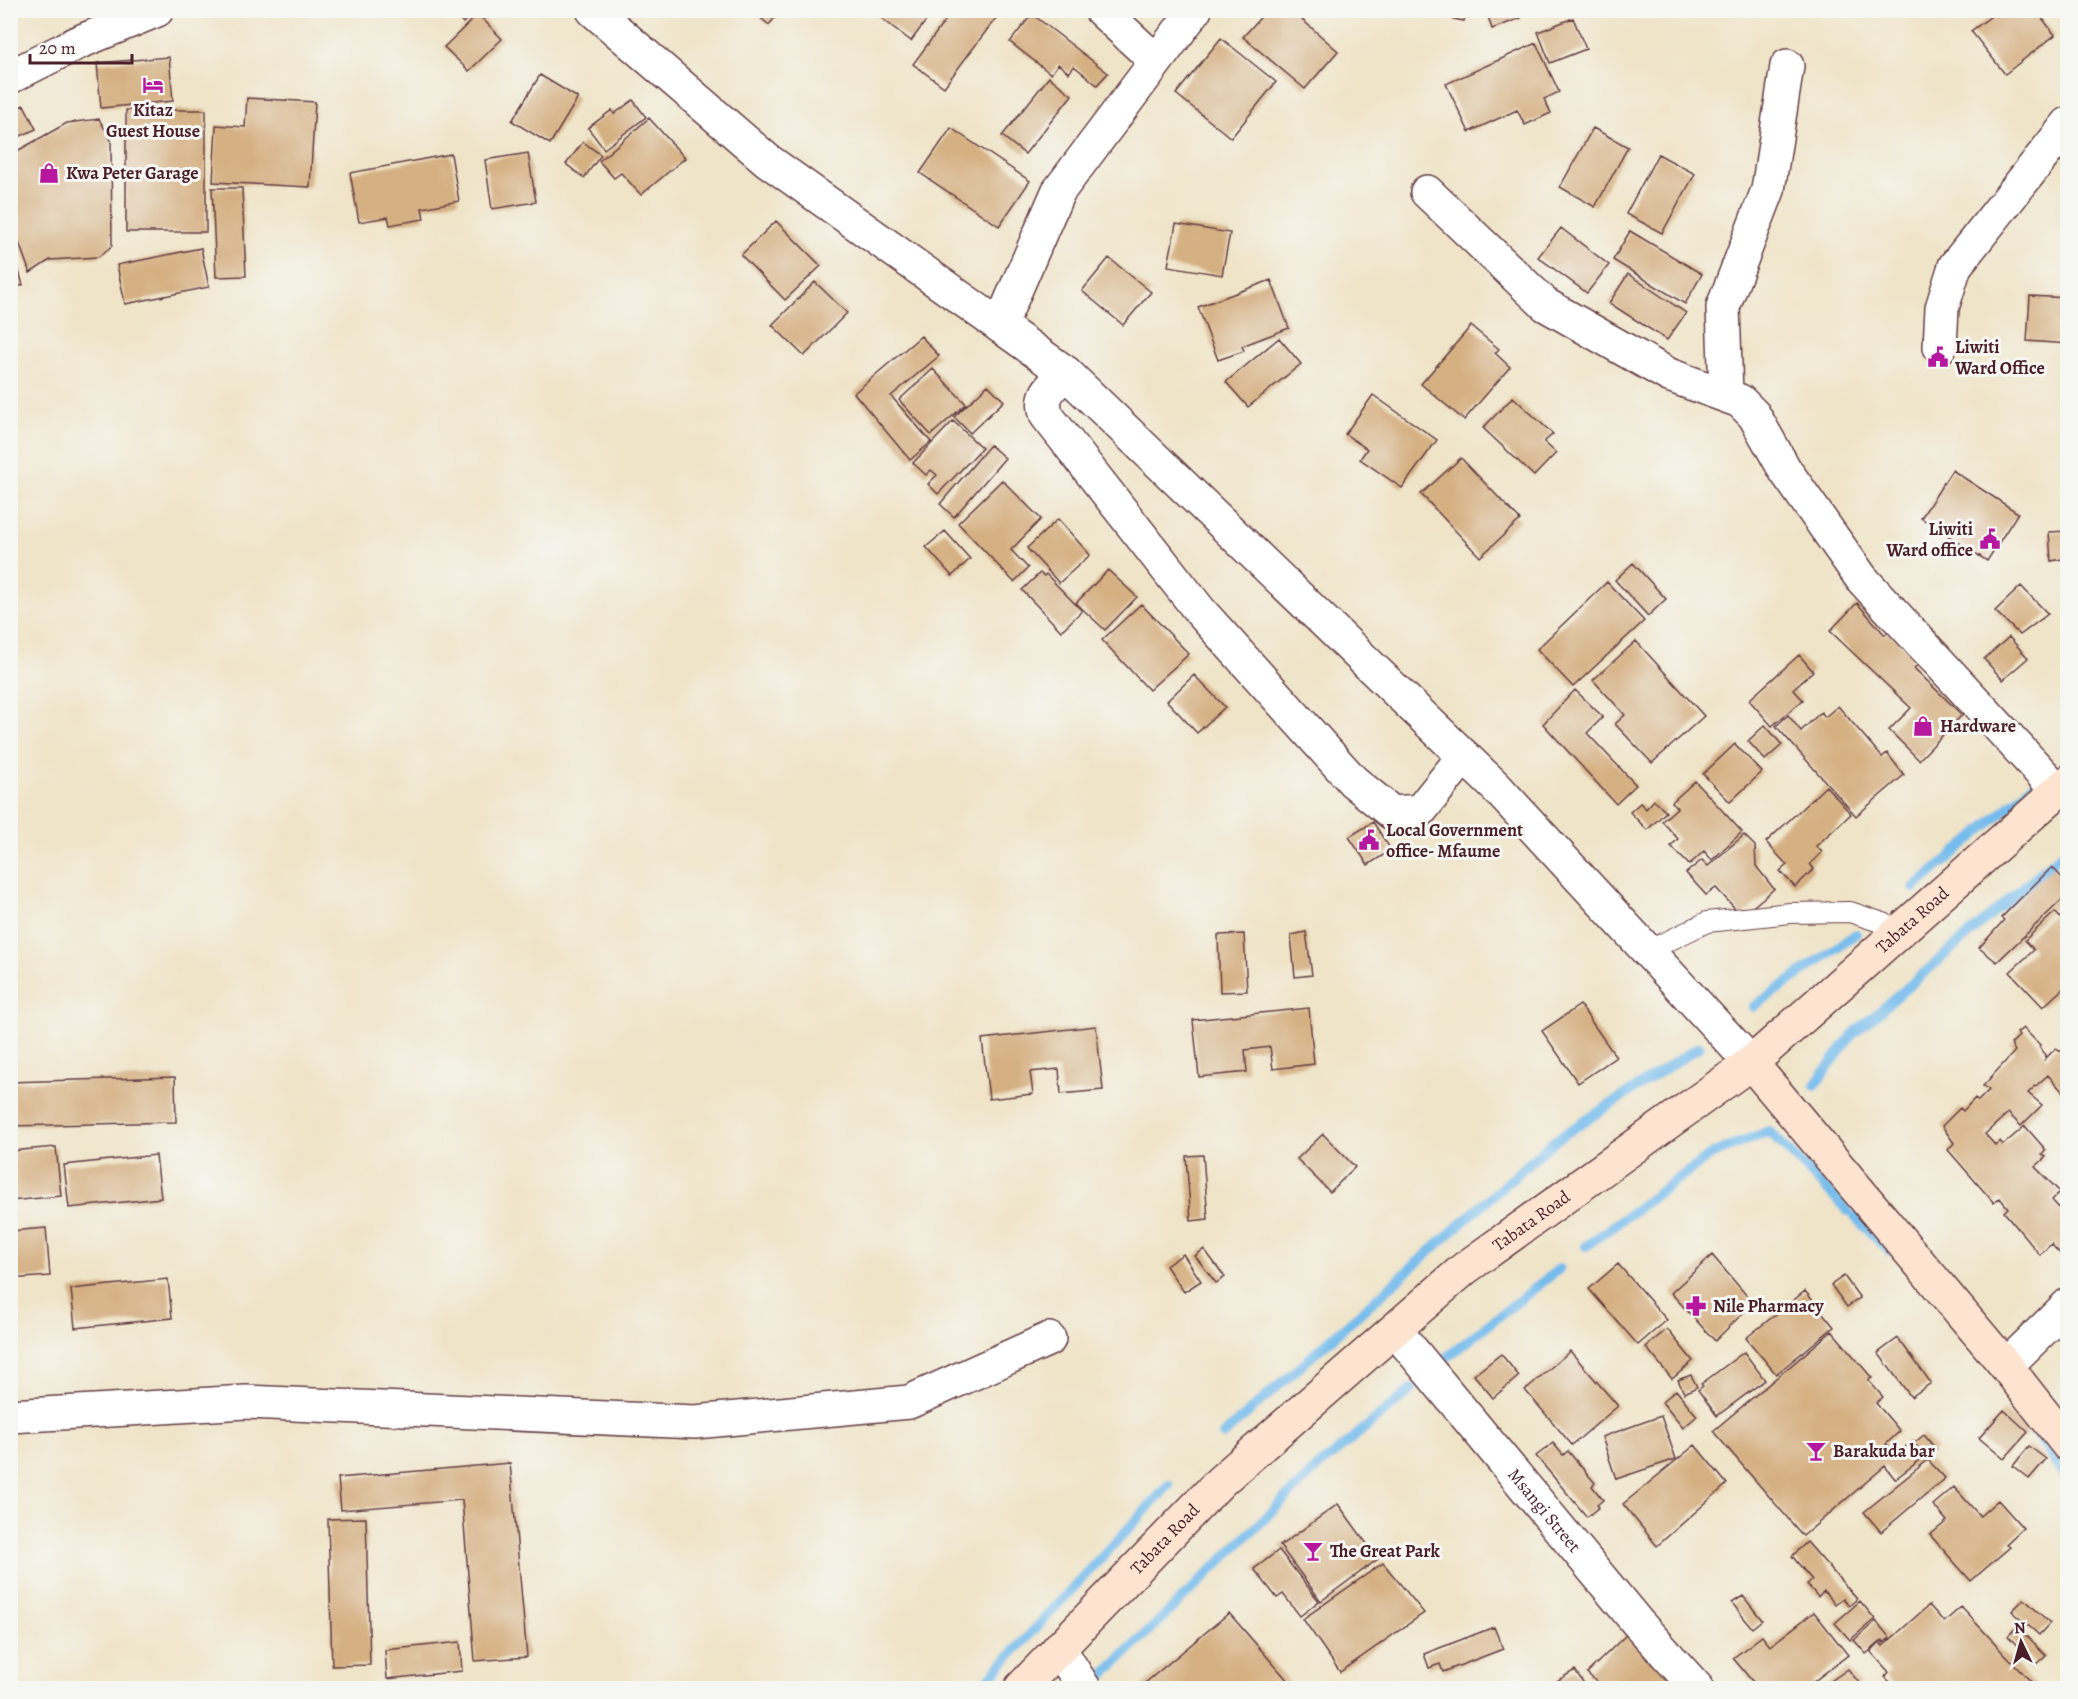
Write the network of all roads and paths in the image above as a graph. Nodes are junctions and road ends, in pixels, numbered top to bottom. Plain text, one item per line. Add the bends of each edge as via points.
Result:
1 (157, 10) edge
2 (593, 10) edge
3 (1101, 10) edge
4 (1195, 10) edge
5 (1156, 61) junction
6 (1787, 66) dead end
7 (10, 77) edge
8 (2067, 124) edge
9 (1427, 192) dead end
10 (1000, 326) junction
11 (1940, 347) dead end
12 (1066, 373) junction
13 (1726, 394) junction
14 (1464, 756) junction
15 (2063, 786) edge
16 (1901, 929) junction
17 (1648, 951) junction
18 (1751, 1063) junction
19 (2067, 1305) edge
20 (1395, 1330) junction
21 (1049, 1339) dead end
22 (2006, 1366) junction
23 (10, 1416) edge
24 (2067, 1445) edge
25 (1059, 1648) junction
26 (1021, 1689) edge
27 (1084, 1689) edge
28 (1697, 1689) edge

1 - 7 street via 77,43
2 - 10 street via 767,160
3 - 5 street
4 - 5 street
5 - 10 street via 1058,192
6 - 13 street via 1768,190 1723,307
8 - 11 street via 1955,266 1942,308
9 - 13 street via 1546,306 1669,375
10 - 12 street
12 - 14 street
12 - 14 street via 1045,393 1042,404 1058,431 1200,611 1353,781 1392,813 1420,811
13 - 15 street via 1754,415 1785,470 1862,579
14 - 17 street
15 - 16 main road, Tabata Road
16 - 17 lane via 1850,912 1790,913 1707,922
16 - 18 main road, Tabata Road
17 - 18 street
18 - 20 main road, Tabata Road via 1464,1269
18 - 22 main road
19 - 22 street
20 - 25 main road, Tabata Road via 1221,1481
20 - 28 street, Msangi Street
21 - 23 street via 909,1402 695,1422 246,1402
22 - 24 main road
25 - 26 main road, Tabata Road
25 - 27 street

